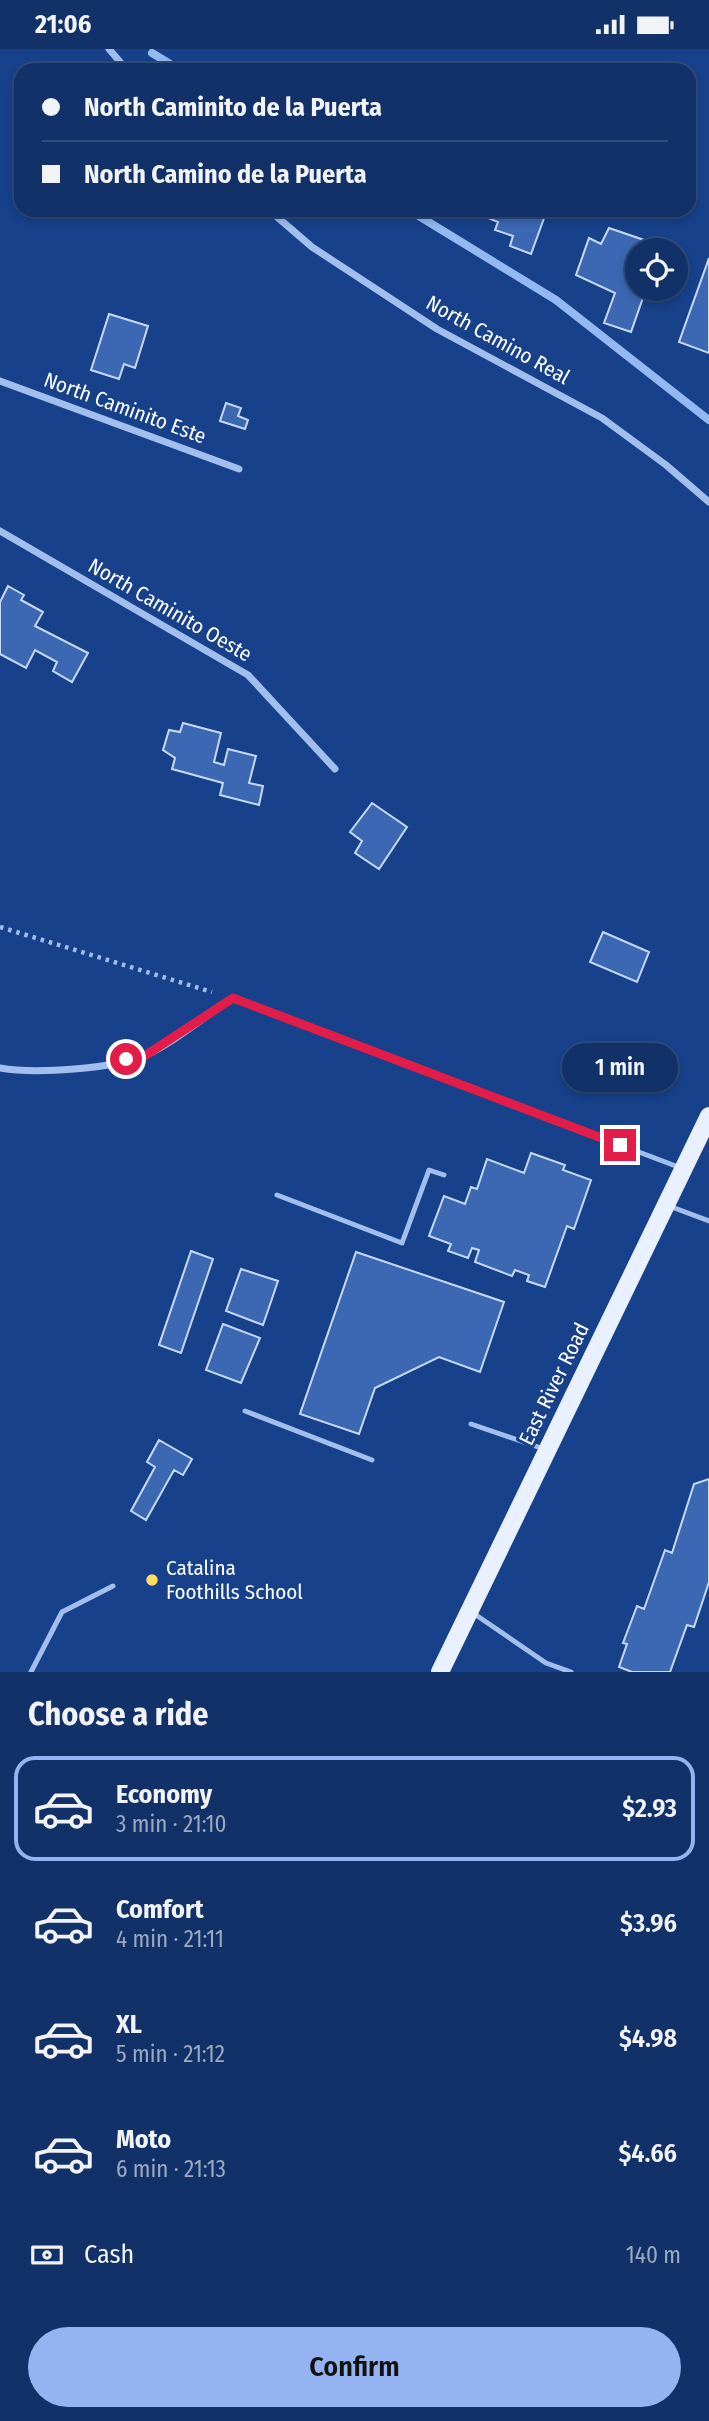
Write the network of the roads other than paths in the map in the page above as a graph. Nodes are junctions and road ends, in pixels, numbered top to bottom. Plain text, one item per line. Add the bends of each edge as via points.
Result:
1 (109, 49) edge
2 (121, 63) edge
3 (277, 217) edge
4 (0, 381) edge
5 (239, 469) dead end
6 (709, 502) edge
7 (0, 531) edge
8 (335, 769) dead end
9 (233, 998) joint
10 (0, 1068) edge
11 (709, 1116) edge
12 (684, 1169) junction
13 (444, 1175) dead end
14 (277, 1195) dead end
15 (666, 1204) junction
16 (709, 1221) edge
17 (245, 1411) dead end
18 (471, 1424) dead end
19 (547, 1450) junction
20 (372, 1460) dead end
21 (113, 1586) dead end
22 (470, 1611) junction
23 (31, 1672) edge
24 (440, 1672) edge
25 (571, 1672) edge

1 - 2 street
3 - 6 street, North Camino Real via 312,247 437,329 602,418
4 - 5 street, North Caminito Este
7 - 8 street, North Caminito Oeste via 247,675
9 - 10 street via 146,1055 86,1067
9 - 12 lane
11 - 12 main road, East River Road
12 - 15 main road, East River Road
13 - 14 lane via 429,1170 402,1243
15 - 16 lane
15 - 19 main road, East River Road
17 - 20 lane
18 - 19 lane
19 - 22 main road, East River Road
21 - 23 lane via 62,1612
22 - 24 main road, East River Road
22 - 25 lane via 546,1663

